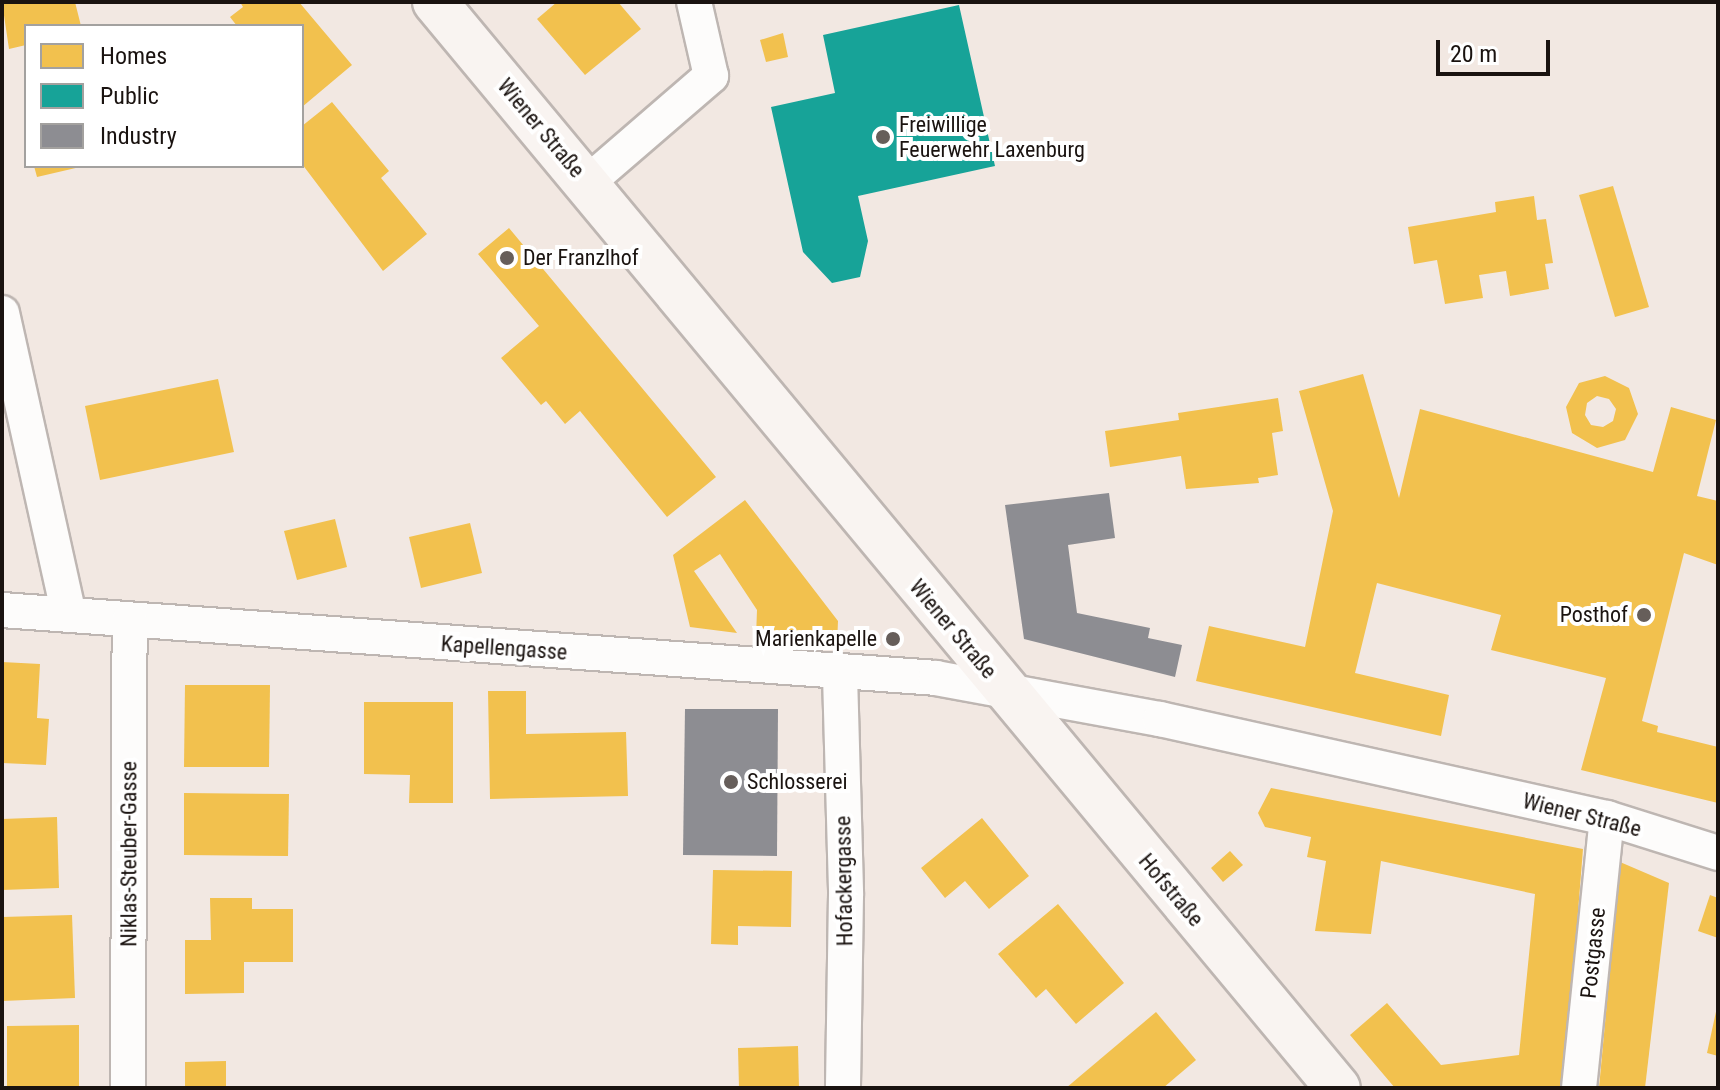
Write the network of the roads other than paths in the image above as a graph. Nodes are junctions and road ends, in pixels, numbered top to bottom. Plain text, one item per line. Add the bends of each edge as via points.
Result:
1 (435, 2) edge
2 (694, 2) edge
3 (587, 183) junction
4 (2, 313) edge
5 (2, 610) edge
6 (69, 615) junction
7 (130, 620) junction
8 (840, 675) junction
9 (1005, 692) junction
10 (1607, 818) junction
11 (1718, 853) edge
12 (128, 1088) edge
13 (843, 1088) edge
14 (1338, 1088) edge
15 (1579, 1088) edge

1 - 3 main road, Wiener Straße
2 - 3 street via 711,76
3 - 9 main road, Wiener Straße
4 - 6 street
5 - 6 street, Kapellengasse
6 - 7 street, Kapellengasse
7 - 8 street, Kapellengasse
7 - 12 street, Niklas-Steuber-Gasse
8 - 9 street, Kapellengasse via 936,678
8 - 13 street, Hofackergasse via 846,895
9 - 10 street, Wiener Straße via 1160,719
9 - 14 main road, Hofstraße
10 - 11 street, Wiener Straße
10 - 15 street, Postgasse

